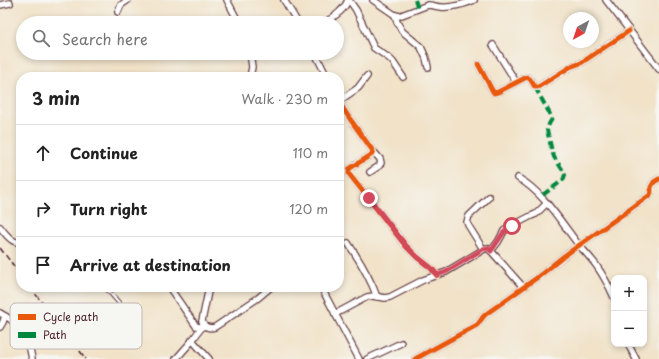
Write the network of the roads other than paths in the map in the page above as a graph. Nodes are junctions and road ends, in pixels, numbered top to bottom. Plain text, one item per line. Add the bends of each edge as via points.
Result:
1 (128, 0) edge
2 (227, 0) edge
3 (284, 0) edge
4 (349, 0) edge
5 (373, 0) edge
6 (474, 0) edge
7 (606, 0) edge
8 (10, 3) dead end
9 (0, 5) edge
10 (118, 12) dead end
11 (395, 15) junction
12 (235, 16) edge
13 (294, 16) edge
14 (335, 16) edge
15 (630, 31) junction
16 (493, 45) dead end
17 (251, 60) edge
18 (319, 60) edge
19 (478, 64) dead end
20 (428, 67) dead end
21 (659, 69) edge
22 (251, 72) edge
23 (324, 72) edge
24 (367, 76) dead end
25 (403, 78) dead end
26 (516, 82) junction
27 (344, 98) edge
28 (344, 109) edge
29 (373, 151) junction
30 (370, 172) dead end
31 (518, 178) dead end
32 (659, 179) edge
33 (489, 197) dead end
34 (546, 204) junction
35 (0, 227) edge
36 (16, 242) edge
37 (348, 243) dead end
38 (579, 245) junction
39 (483, 249) junction
40 (491, 251) junction
41 (437, 275) junction
42 (523, 287) junction
43 (611, 291) edge
44 (109, 292) edge
45 (172, 292) edge
46 (208, 292) edge
47 (266, 292) edge
48 (324, 292) edge
49 (377, 297) junction
50 (119, 303) dead end
51 (336, 314) junction
52 (2, 315) edge
53 (0, 327) edge
54 (204, 327) junction
55 (192, 340) junction
56 (401, 343) dead end
57 (630, 347) edge
58 (30, 349) edge
59 (32, 359) edge
60 (176, 359) edge
61 (209, 359) edge
62 (359, 359) edge
63 (367, 359) edge
64 (415, 359) edge
65 (636, 359) edge

1 - 10 street via 121,5
2 - 12 street
3 - 13 street
4 - 14 street
4 - 25 street via 374,48 393,62
5 - 11 street
6 - 11 street via 446,8 428,5 403,15
7 - 15 street
8 - 9 street
11 - 20 street via 402,31 421,47
15 - 21 street
15 - 26 street via 582,63 570,67 538,87 535,87 527,77
16 - 26 street
17 - 22 street
18 - 23 street
19 - 26 street via 494,93
24 - 27 street via 358,88
28 - 29 street
29 - 30 street via 382,163
29 - 41 street via 349,169 349,174 406,246
31 - 34 street via 534,190
32 - 38 street via 652,184 650,195
33 - 39 street via 469,216 467,222
34 - 38 street
34 - 40 street via 536,214 504,231
35 - 36 street
37 - 49 street
38 - 42 street
38 - 43 street via 596,265
39 - 40 street via 488,248
39 - 41 street
40 - 42 street
41 - 49 street via 390,297
42 - 64 street via 481,318 477,325
44 - 50 lane
45 - 54 street via 196,326
46 - 54 street via 202,321
47 - 54 street via 215,327
48 - 51 street
49 - 51 street via 368,297
51 - 62 street
52 - 53 street via 3,322
54 - 55 street
55 - 60 street
55 - 61 street
56 - 63 street
57 - 65 street
58 - 59 street

